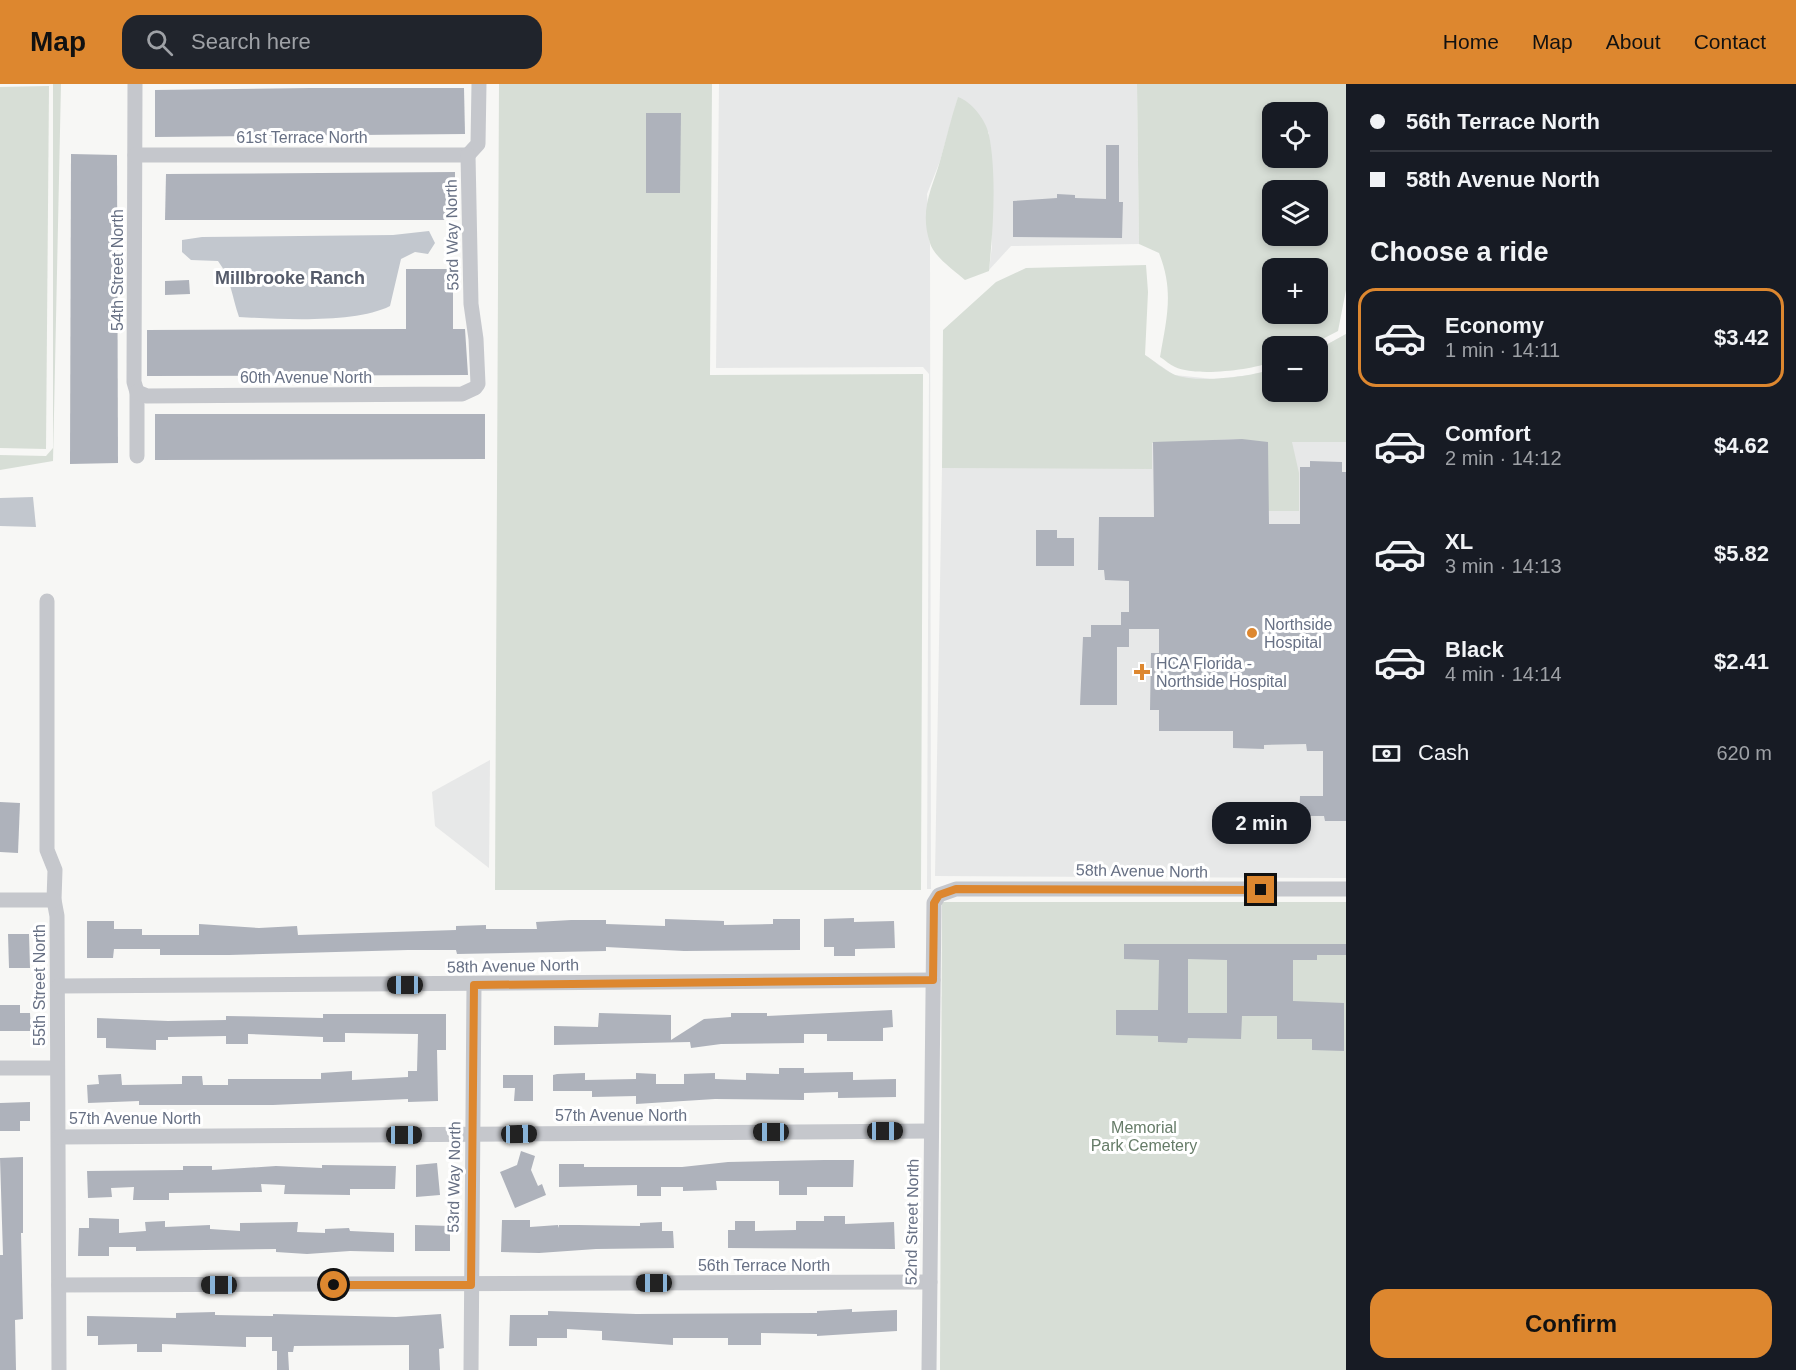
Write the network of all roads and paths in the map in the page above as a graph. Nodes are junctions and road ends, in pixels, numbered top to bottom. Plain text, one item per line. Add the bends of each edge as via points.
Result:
1 (135, 84) edge
2 (479, 84) edge
3 (135, 155) junction
4 (468, 155) junction
5 (475, 388) joint
6 (137, 392) junction
7 (137, 456) dead end
8 (47, 601) dead end
9 (1346, 889) edge
10 (939, 895) joint
11 (0, 900) edge
12 (54, 900) junction
13 (933, 980) junction
14 (474, 985) junction
15 (59, 986) junction
16 (0, 1068) edge
17 (56, 1068) junction
18 (931, 1131) junction
19 (473, 1134) junction
20 (59, 1137) junction
21 (930, 1282) junction
22 (59, 1285) junction
23 (471, 1285) junction
24 (58, 1370) edge
25 (471, 1370) edge
26 (929, 1370) edge

1 - 3 street, 54th Street North
2 - 4 street, 53rd Way North via 478,144
3 - 4 street, 61st Terrace North
3 - 6 street, 54th Street North
4 - 5 street, 53rd Way North via 471,304 478,384
5 - 6 street, 60th Avenue North via 462,394 147,396
6 - 7 street, 54th Street North
8 - 12 street, 55th Street North via 47,850 55,870
9 - 10 street, 58th Avenue North via 956,889
10 - 13 street, 52nd Street North via 934,903
11 - 12 street
12 - 15 street, 55th Street North
13 - 14 street, 58th Avenue North
13 - 18 street, 52nd Street North
14 - 15 street, 58th Avenue North
14 - 19 street, 53rd Way North
15 - 17 street, 55th Street North
16 - 17 street
17 - 20 street, 55th Street North
18 - 19 street, 57th Avenue North
18 - 21 street, 52nd Street North
19 - 20 street, 57th Avenue North
19 - 23 street, 53rd Way North
20 - 22 street, 55th Street North
21 - 23 street, 56th Terrace North
21 - 26 street, 52nd Street North
22 - 23 street, 56th Terrace North
22 - 24 street, 55th Street North
23 - 25 street, 53rd Way North

